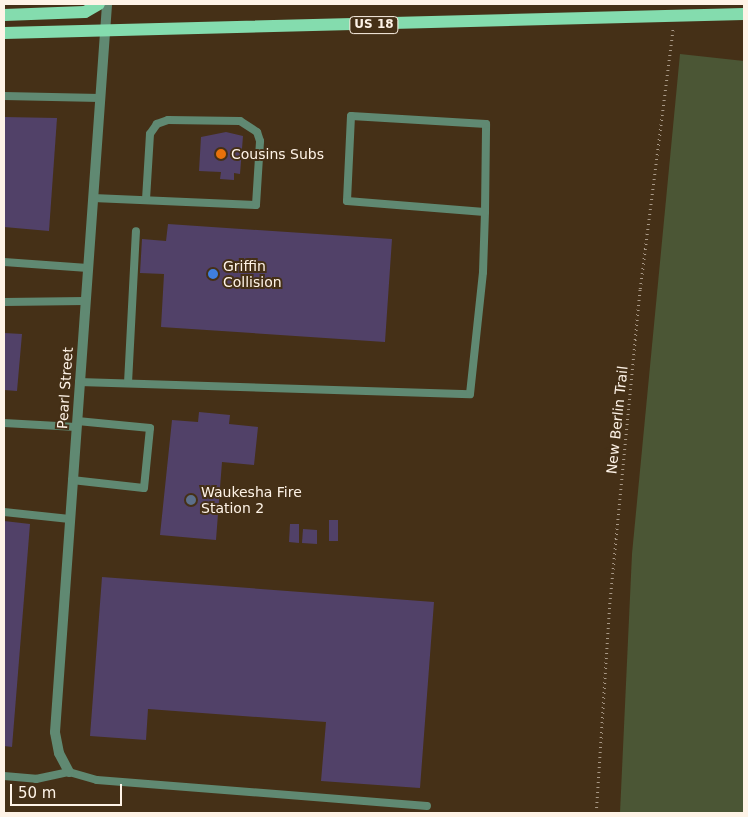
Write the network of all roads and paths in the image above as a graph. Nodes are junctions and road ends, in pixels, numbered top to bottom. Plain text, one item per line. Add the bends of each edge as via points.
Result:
1 (99, 4) edge
2 (107, 4) edge
3 (744, 14) edge
4 (4, 15) edge
5 (673, 30) dead end
6 (104, 32) junction
7 (4, 33) edge
8 (4, 96) edge
9 (100, 98) junction
10 (93, 198) junction
11 (146, 200) junction
12 (485, 212) junction
13 (136, 231) dead end
14 (4, 262) edge
15 (88, 268) junction
16 (85, 301) junction
17 (4, 302) edge
18 (79, 382) junction
19 (128, 383) junction
20 (4, 423) edge
21 (76, 424) junction
22 (72, 480) junction
23 (4, 512) edge
24 (70, 519) junction
25 (69, 772) junction
26 (4, 776) edge
27 (427, 806) dead end
28 (596, 813) edge

1 - 4 main road via 85,12
2 - 6 street, Pearl Street
3 - 6 main road, US 18
5 - 28 path, New Berlin Trail via 639,298 610,599
6 - 7 main road, US 18
6 - 9 street, Pearl Street
8 - 9 lane
9 - 10 street, Pearl Street
10 - 11 lane
10 - 15 street, Pearl Street
11 - 11 lane via 256,205 260,141 257,132 240,121 168,120 157,124 150,134
12 - 12 lane via 486,124 351,116 347,201
12 - 19 lane via 483,272 470,394
13 - 19 lane
14 - 15 lane
15 - 16 street, Pearl Street
16 - 17 lane
16 - 18 street, Pearl Street
18 - 19 lane
18 - 21 street, Pearl Street
20 - 21 lane
21 - 22 street, Pearl Street
21 - 22 lane via 150,428 144,488
22 - 24 street, Pearl Street
23 - 24 lane
24 - 25 street, Pearl Street via 55,732 59,753
25 - 26 lane via 36,778
25 - 27 lane via 97,780

